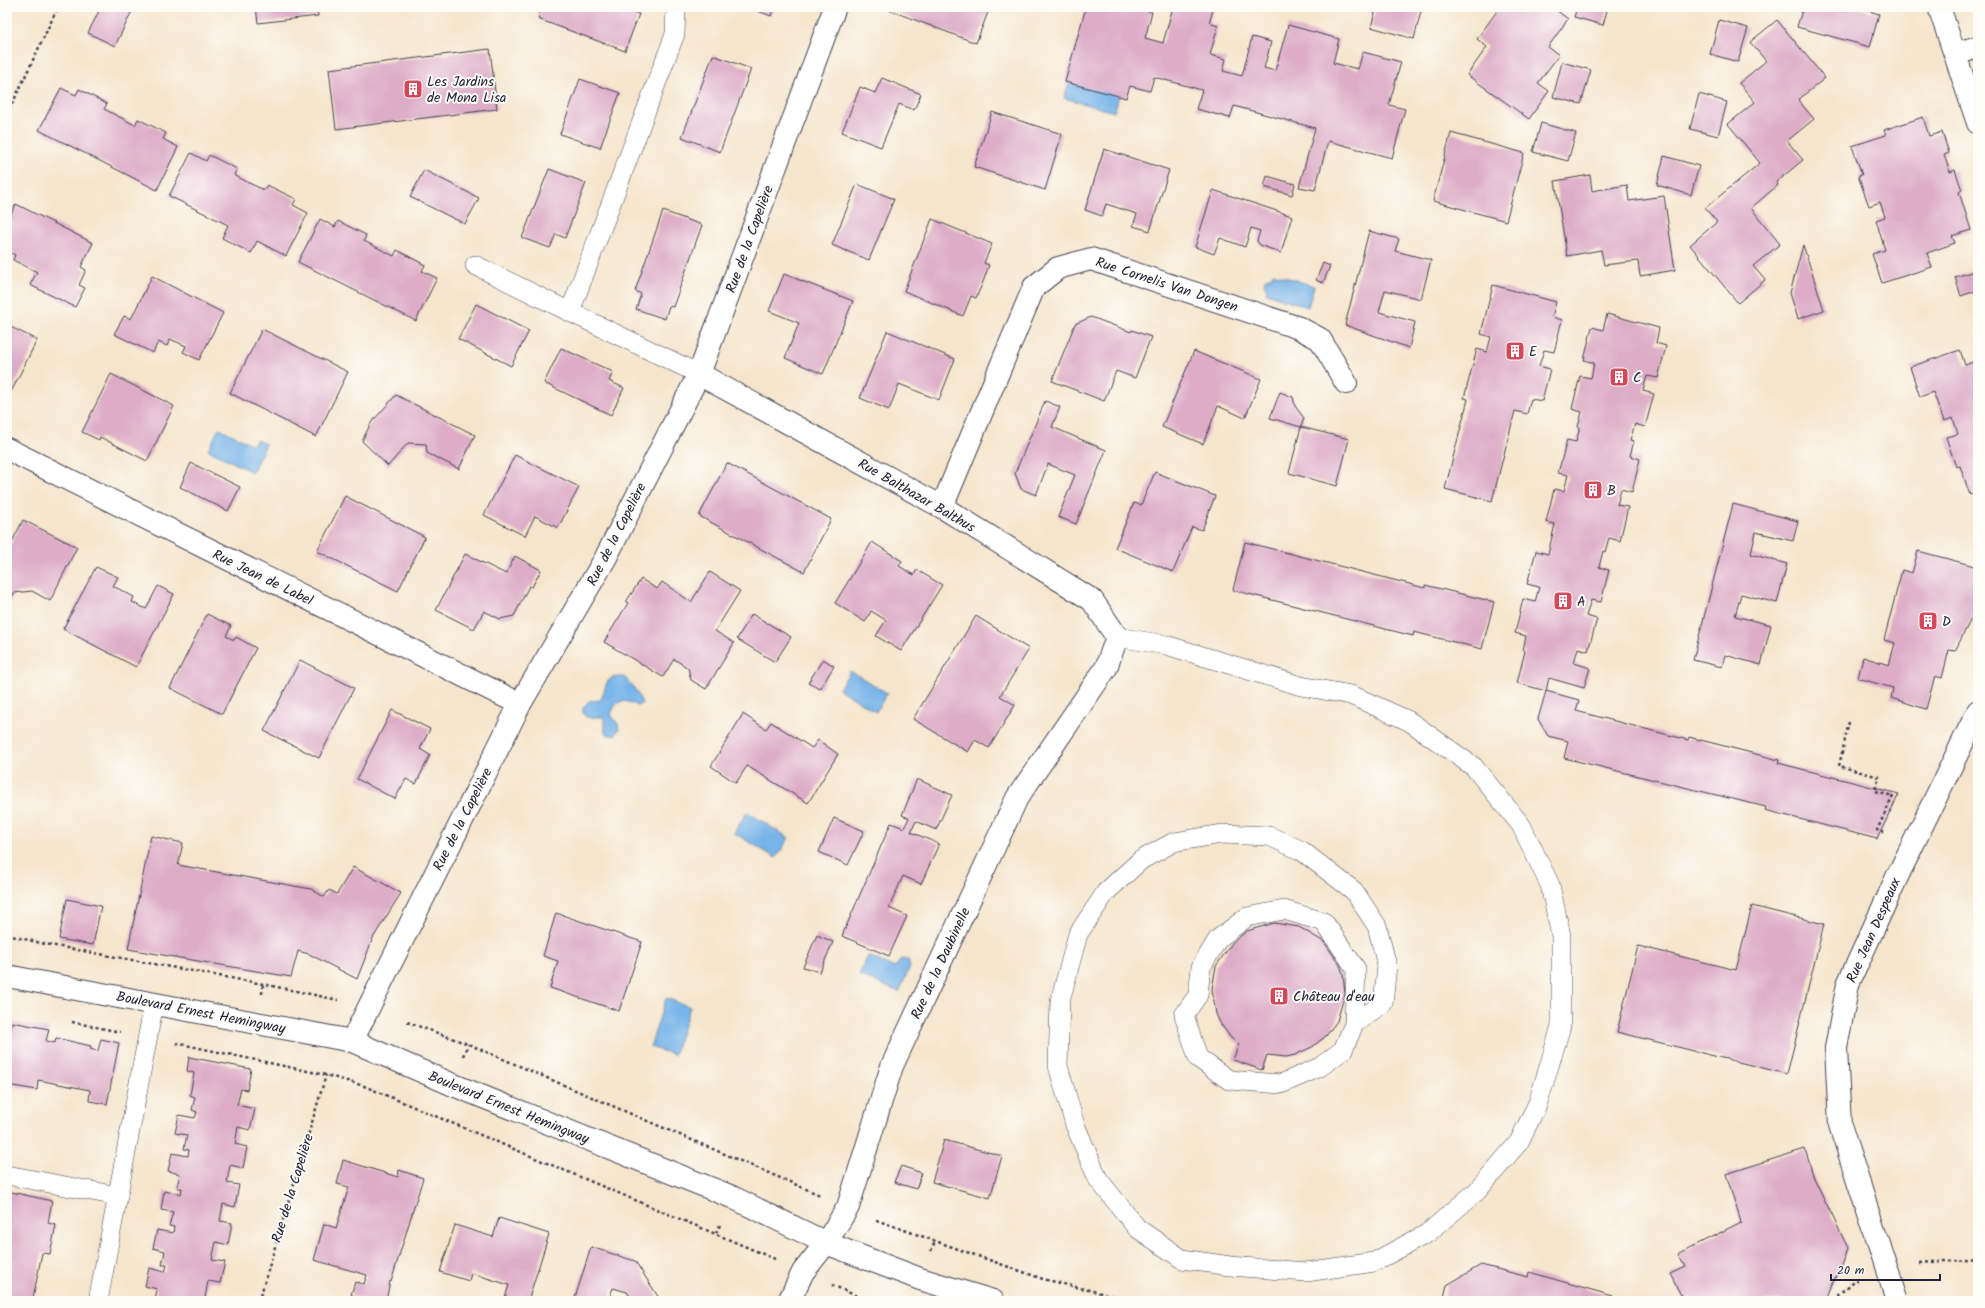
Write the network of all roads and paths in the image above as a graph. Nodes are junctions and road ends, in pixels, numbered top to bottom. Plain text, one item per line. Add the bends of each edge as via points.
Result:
1 (58, 7) edge
2 (676, 7) edge
3 (835, 7) edge
4 (1939, 7) edge
5 (1978, 47) edge
6 (1955, 54) junction
7 (7, 115) edge
8 (1978, 123) edge
9 (475, 265) dead end
10 (570, 312) junction
11 (699, 374) junction
12 (1346, 383) dead end
13 (7, 449) edge
14 (942, 507) junction
15 (1117, 637) junction
16 (520, 704) junction
17 (1978, 711) edge
18 (1849, 722) dead end
19 (1913, 845) junction
20 (7, 935) edge
21 (7, 976) edge
22 (340, 1001) dead end
23 (154, 1003) junction
24 (66, 1020) dead end
25 (407, 1022) dead end
26 (1354, 1024) junction
27 (148, 1037) junction
28 (352, 1041) junction
29 (468, 1044) junction
30 (461, 1060) dead end
31 (326, 1075) junction
32 (7, 1175) edge
33 (118, 1196) junction
34 (848, 1207) junction
35 (826, 1243) junction
36 (1978, 1263) edge
37 (1911, 1264) dead end
38 (803, 1272) junction
39 (1862, 1279) dead end
40 (98, 1301) edge
41 (260, 1301) edge
42 (790, 1301) edge
43 (868, 1301) edge
44 (993, 1301) edge
45 (1134, 1301) edge
46 (1834, 1301) edge
47 (1897, 1301) edge

1 - 7 path
2 - 10 lane via 675,34
3 - 11 street, Rue de la Capelière
4 - 6 street
5 - 6 street
6 - 8 street
9 - 10 lane
10 - 11 lane
11 - 14 street, Rue Balthazar Balthus
11 - 16 street, Rue de la Capelière via 606,559
12 - 14 street, Rue Cornelis Van Dongen via 1320,339 1299,328 1091,259 1058,268 1034,287
13 - 16 street, Rue Jean de Label
14 - 15 street, Rue Balthazar Balthus via 1092,600
15 - 26 lane via 1166,645 1301,686 1351,695 1409,721 1474,767 1521,825 1550,885 1561,936 1561,1026 1538,1103 1520,1142 1477,1191 1428,1233 1374,1262 1306,1272 1182,1259 1137,1228 1098,1179 1075,1126 1058,1066 1060,1002 1078,934 1106,892 1141,860 1174,842 1222,834 1269,836 1302,851 1354,891 1377,926 1388,966 1383,1003
15 - 34 street, Rue de la Daubinelle via 1106,668 1017,798 892,1066
16 - 28 street, Rue de la Capelière
17 - 19 street, Rue Jean Despeaux
18 - 19 path via 1838,766 1879,777 1875,791 1893,796 1877,830
19 - 47 street, Rue Jean Despeaux via 1848,984 1836,1048 1840,1126
20 - 22 path
21 - 23 street, Boulevard Ernest Hemingway
23 - 27 lane
23 - 28 street, Boulevard Ernest Hemingway
24 - 27 path
25 - 29 path
26 - 26 lane via 1356,969 1324,922 1284,910 1247,917 1218,939 1201,967 1198,995 1184,1015 1198,1058 1229,1080 1281,1084 1320,1067 1343,1050
27 - 31 path
27 - 33 lane
28 - 35 street, Boulevard Ernest Hemingway via 732,1198
29 - 30 path
29 - 34 path
31 - 38 path via 364,1086
31 - 41 path, Rue de la Capelière
32 - 33 lane
33 - 40 lane
34 - 35 street, Rue de la Daubinelle
34 - 45 path via 888,1225 1043,1279
35 - 38 street, Rue de la Daubinelle
35 - 44 street, Boulevard Ernest Hemingway via 920,1279
36 - 37 path via 1942,1260 1918,1261
38 - 42 street, Rue de la Daubinelle
38 - 43 path
39 - 46 path via 1855,1281

